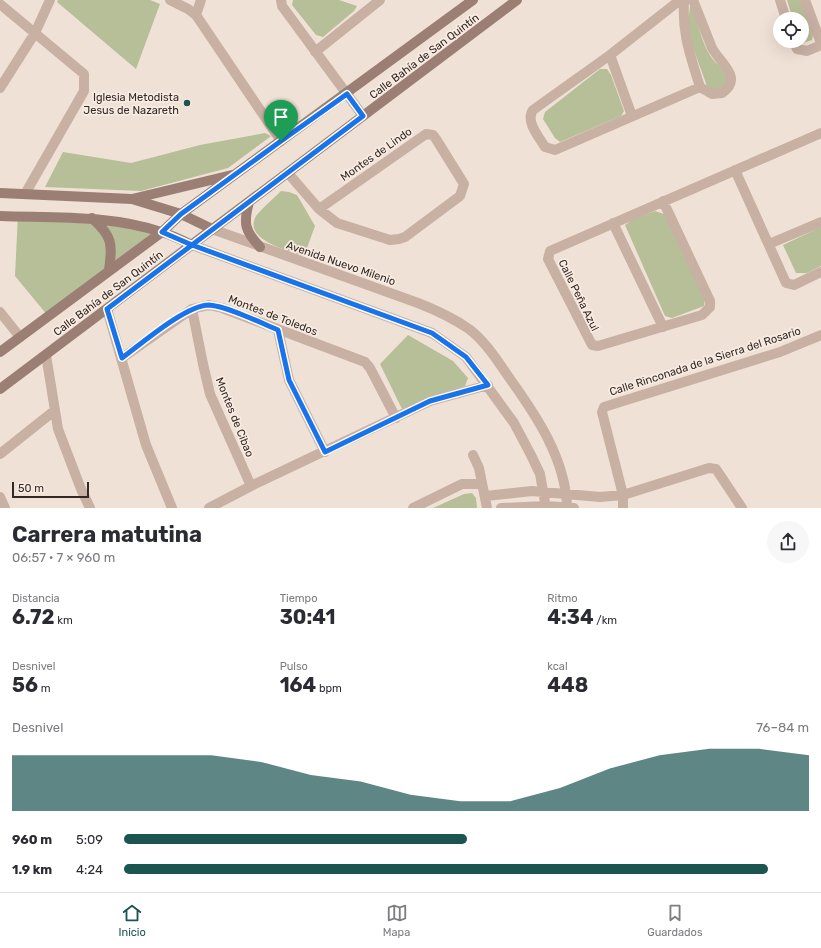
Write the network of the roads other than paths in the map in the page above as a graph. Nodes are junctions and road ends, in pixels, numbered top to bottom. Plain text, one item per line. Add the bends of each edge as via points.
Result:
1 (50, 0) edge
2 (170, 0) edge
3 (201, 0) edge
4 (280, 0) edge
5 (380, 0) edge
6 (473, 0) edge
7 (517, 0) edge
8 (680, 0) edge
9 (684, 0) edge
10 (693, 0) edge
11 (780, 0) edge
12 (805, 0) edge
13 (0, 4) edge
14 (370, 4) edge
15 (784, 12) edge
16 (196, 16) junction
17 (36, 33) junction
18 (821, 44) edge
19 (798, 48) edge
20 (315, 52) junction
21 (610, 55) junction
22 (700, 87) junction
23 (0, 88) edge
24 (347, 94) junction
25 (363, 116) junction
26 (632, 116) junction
27 (821, 133) edge
28 (281, 141) junction
29 (735, 170) junction
30 (288, 173) junction
31 (238, 174) junction
32 (0, 193) edge
33 (25, 194) junction
34 (132, 200) junction
35 (663, 201) junction
36 (249, 202) junction
37 (319, 209) junction
38 (181, 214) junction
39 (0, 216) edge
40 (92, 218) junction
41 (821, 222) edge
42 (613, 223) junction
43 (212, 229) junction
44 (162, 232) junction
45 (769, 244) junction
46 (192, 245) junction
47 (260, 247) junction
48 (109, 270) junction
49 (821, 272) edge
50 (107, 309) junction
51 (192, 309) junction
52 (0, 312) edge
53 (663, 328) junction
54 (278, 330) junction
55 (821, 335) edge
56 (20, 337) junction
57 (0, 352) edge
58 (46, 355) junction
59 (122, 358) junction
60 (488, 385) junction
61 (0, 389) edge
62 (54, 411) junction
63 (396, 418) junction
64 (325, 452) junction
65 (0, 454) edge
66 (473, 455) dead end
67 (482, 484) junction
68 (251, 486) junction
69 (544, 491) junction
70 (567, 494) junction
71 (622, 495) junction
72 (486, 496) junction
73 (0, 497) edge
74 (546, 507) edge
75 (5, 508) edge
76 (90, 508) edge
77 (172, 508) edge
78 (209, 508) edge
79 (413, 508) edge
80 (487, 508) edge
81 (501, 508) edge
82 (570, 508) edge
83 (624, 508) edge
84 (742, 508) edge

1 - 17 street
2 - 16 street
3 - 16 street
4 - 20 street
5 - 14 street
6 - 24 street, Calle Bahía de San Quintín
7 - 25 street, Calle Bahía de San Quintín
8 - 21 street
9 - 22 street via 685,38
10 - 22 street via 716,56 726,65 731,76 730,86 722,93 712,94
11 - 15 street
12 - 18 street
13 - 17 street
14 - 20 street
16 - 28 street
17 - 23 street
17 - 33 street via 84,74 84,91
18 - 19 street via 804,51
20 - 24 street
21 - 26 street
21 - 26 street via 533,110 530,120 545,147 552,150
22 - 26 street
24 - 25 street
24 - 28 street, Calle Bahía de San Quintín
25 - 30 street, Calle Bahía de San Quintín
27 - 29 street, Calle Peña Azul
28 - 31 street, Calle Bahía de San Quintín
29 - 35 street, Calle Peña Azul
29 - 45 street
30 - 36 street, Calle Bahía de San Quintín
30 - 37 street, Montes de Lindo
31 - 34 street
31 - 38 street, Calle Bahía de San Quintín
32 - 33 street, Avenida Nuevo Milenio
33 - 34 street, Avenida Nuevo Milenio
34 - 38 street, Avenida Nuevo Milenio
35 - 42 street, Calle Peña Azul
35 - 53 street, Calle Peña Azul via 710,301 710,307 705,314
36 - 43 street, Calle Bahía de San Quintín
36 - 47 street via 246,228
37 - 37 street, Montes de Lindo via 337,223 390,240 399,239 460,196 464,184 433,135 426,134
38 - 43 street, Avenida Nuevo Milenio
38 - 44 street, Calle Bahía de San Quintín
39 - 40 street
40 - 44 street
40 - 48 street via 102,227 110,240 112,253
41 - 45 street
42 - 53 street
42 - 53 street, Calle Peña Azul via 552,250 548,254 548,259 592,346
43 - 46 street, Calle Bahía de San Quintín
43 - 47 street, Avenida Nuevo Milenio
44 - 46 street
44 - 48 street, Calle Bahía de San Quintín
45 - 49 street via 786,284 794,285
46 - 50 street, Calle Bahía de San Quintín
46 - 60 street via 432,333 466,357
47 - 70 street, Avenida Nuevo Milenio via 424,305 470,330 494,356 547,435
48 - 56 street, Calle Bahía de San Quintín
50 - 58 street, Calle Bahía de San Quintín
50 - 59 street
51 - 54 street, Montes de Toledos via 209,305 222,308
51 - 59 street, Montes de Toledos
51 - 68 street, Montes de Cibao via 210,394
52 - 56 street
54 - 63 street, Montes de Toledos via 365,362
54 - 64 street via 289,380
55 - 71 street, Calle Rinconada de la Sierra del Rosario via 780,352 604,407 602,412
56 - 57 street, Calle Bahía de San Quintín
58 - 61 street, Calle Bahía de San Quintín
58 - 62 street
59 - 77 street via 146,445
60 - 63 street via 430,401
60 - 69 street via 532,455
62 - 65 street
62 - 76 street via 58,429
63 - 64 street
64 - 68 street
66 - 67 street
67 - 72 street
67 - 79 street via 462,484
68 - 78 street
69 - 70 street
69 - 72 street
69 - 74 street
70 - 71 street via 600,497
70 - 82 street, Avenida Nuevo Milenio
71 - 83 street, Calle Rinconada de la Sierra del Rosario
71 - 84 street via 709,468 716,469
72 - 80 street
73 - 75 street
74 - 81 street
74 - 82 street

